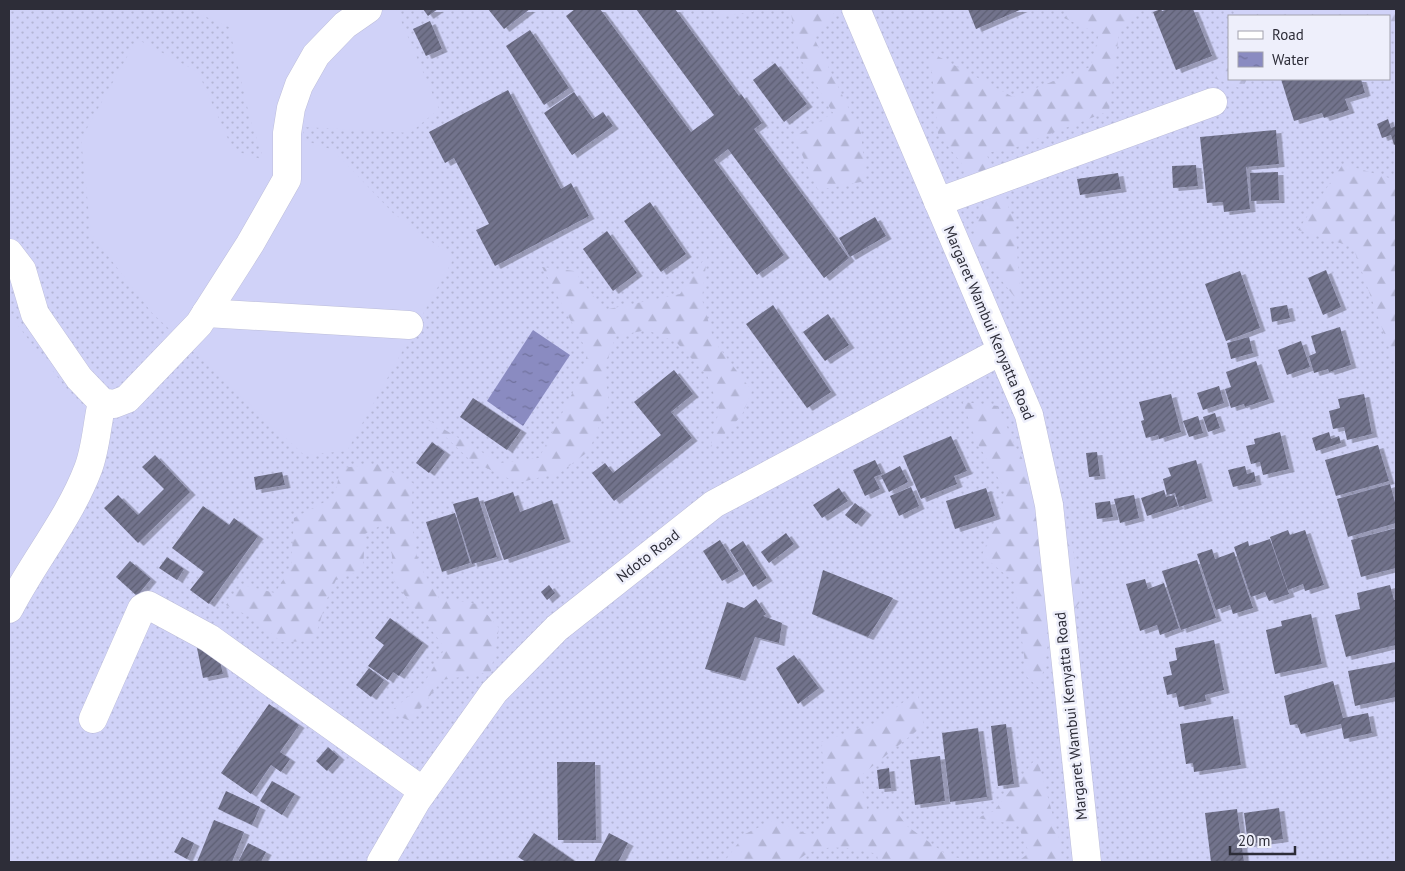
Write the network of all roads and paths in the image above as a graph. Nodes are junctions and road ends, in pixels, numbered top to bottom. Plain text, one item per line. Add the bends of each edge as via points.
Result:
1 (368, 9) edge
2 (856, 9) edge
3 (1213, 102) dead end
4 (938, 202) junction
5 (9, 253) edge
6 (206, 313) junction
7 (409, 325) dead end
8 (1002, 351) junction
9 (102, 402) junction
10 (9, 608) edge
11 (93, 719) dead end
12 (423, 792) junction
13 (381, 862) edge
14 (1087, 862) edge

1 - 6 street via 345,25 316,55 299,85 287,134 287,179
2 - 4 street, Margaret Wambui Kenyatta Road
3 - 4 street
4 - 8 street, Margaret Wambui Kenyatta Road
5 - 9 street via 22,270 35,314 79,378
6 - 7 street
6 - 9 street via 127,398 114,404
8 - 12 street, Ndoto Road via 714,504 557,628 494,692
8 - 14 street, Margaret Wambui Kenyatta Road via 1029,415 1049,505
9 - 10 street via 89,468
11 - 12 street via 142,608 148,605 209,638
12 - 13 street, Ndoto Road

